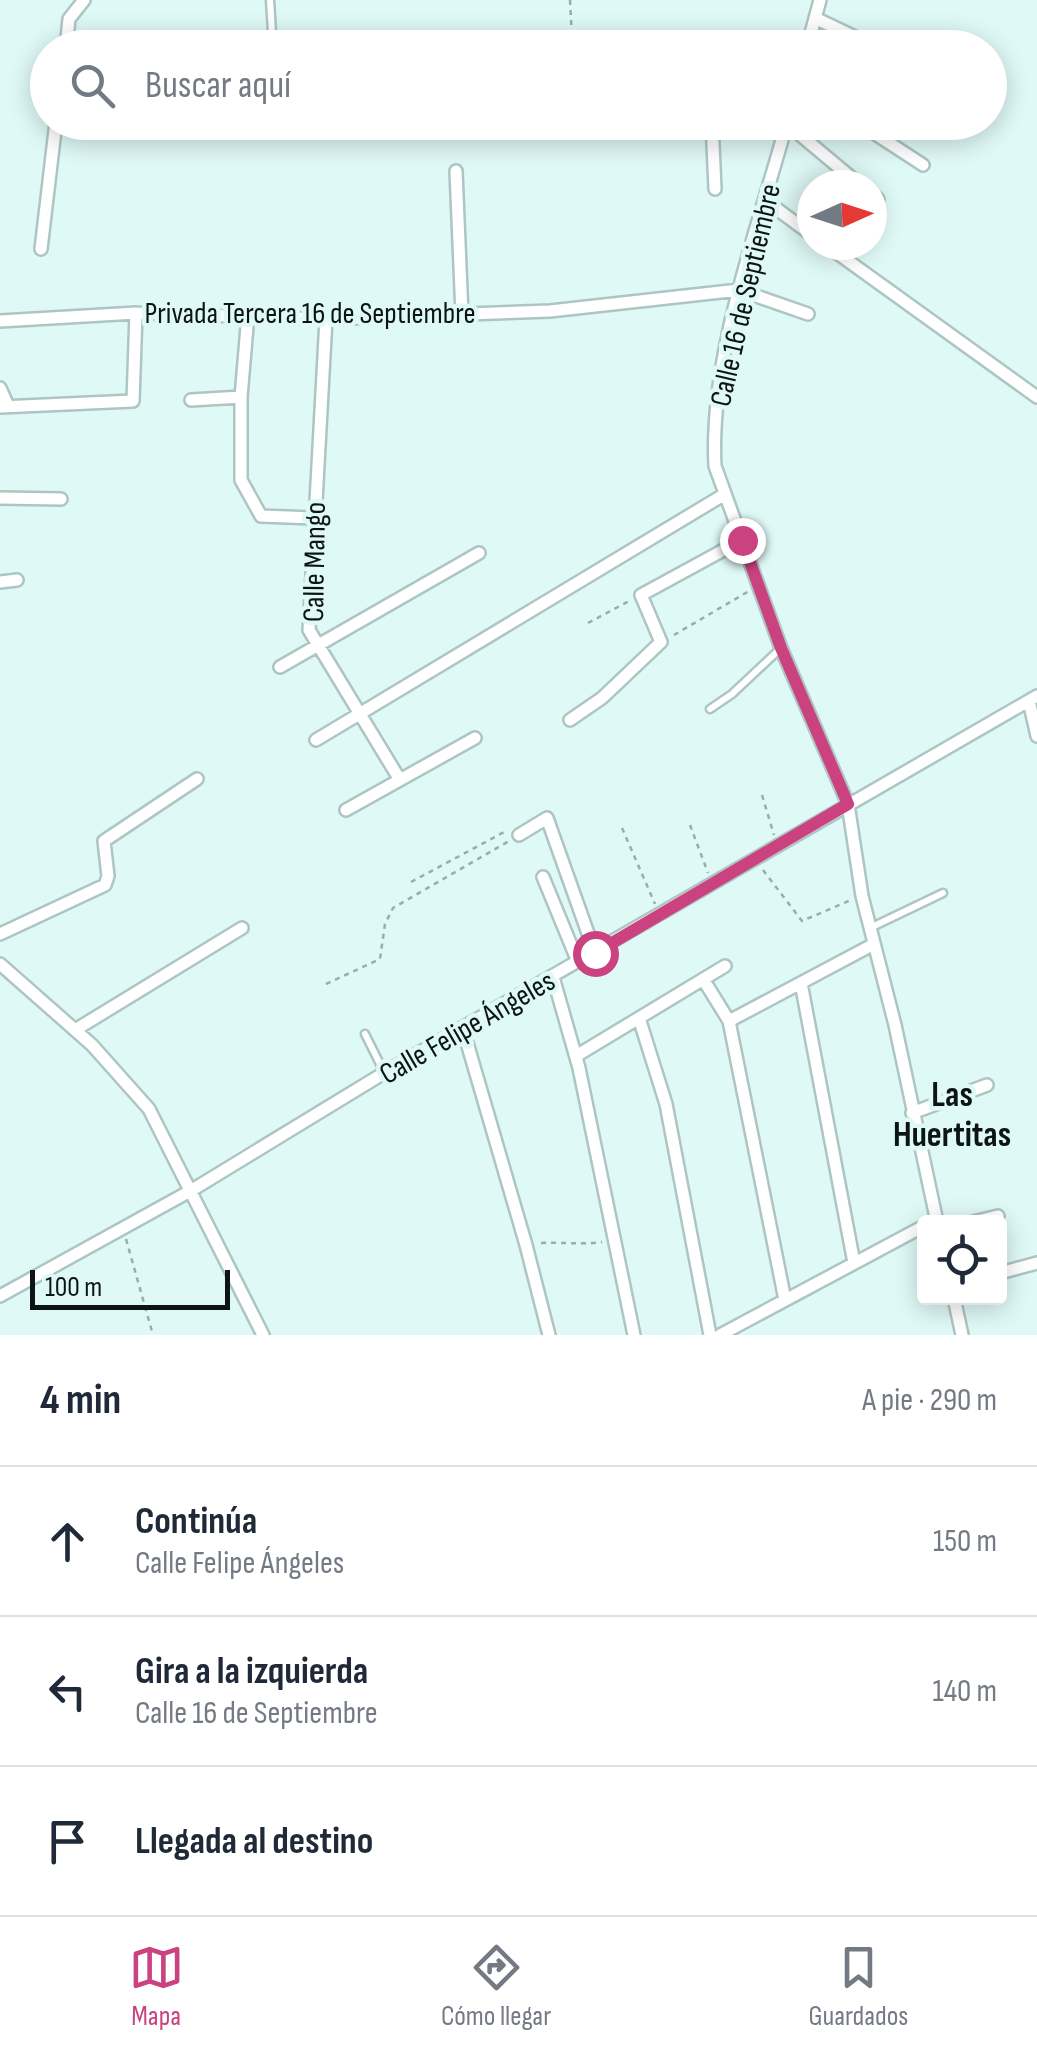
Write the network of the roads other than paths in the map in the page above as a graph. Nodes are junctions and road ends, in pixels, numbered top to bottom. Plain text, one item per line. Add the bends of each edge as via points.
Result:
1 (270, 0) edge
2 (820, 0) edge
3 (82, 1) edge
4 (815, 18) junction
5 (68, 30) edge
6 (272, 30) edge
7 (812, 30) edge
8 (840, 30) edge
9 (54, 140) edge
10 (713, 140) edge
11 (782, 140) edge
12 (806, 140) edge
13 (885, 140) edge
14 (923, 165) dead end
15 (456, 170) dead end
16 (842, 170) edge
17 (716, 189) dead end
18 (766, 201) junction
19 (797, 224) edge
20 (41, 249) dead end
21 (847, 260) edge
22 (740, 290) junction
23 (136, 312) junction
24 (462, 314) junction
25 (808, 314) dead end
26 (248, 315) junction
27 (326, 320) junction
28 (0, 321) edge
29 (0, 388) edge
30 (240, 396) junction
31 (1037, 397) edge
32 (191, 400) dead end
33 (4, 407) edge
34 (725, 494) junction
35 (0, 498) edge
36 (61, 499) dead end
37 (313, 518) junction
38 (742, 540) junction
39 (479, 553) dead end
40 (17, 580) dead end
41 (0, 582) edge
42 (317, 644) junction
43 (781, 648) junction
44 (280, 667) dead end
45 (1033, 699) edge
46 (710, 709) dead end
47 (358, 713) junction
48 (570, 720) dead end
49 (1037, 736) edge
50 (475, 738) dead end
51 (316, 740) dead end
52 (197, 779) dead end
53 (400, 780) junction
54 (848, 804) junction
55 (346, 810) dead end
56 (518, 835) road end
57 (542, 877) dead end
58 (943, 893) dead end
59 (242, 928) dead end
60 (870, 928) junction
61 (0, 934) edge
62 (874, 944) junction
63 (595, 953) junction
64 (578, 962) junction
65 (0, 964) edge
66 (725, 966) dead end
67 (553, 977) junction
68 (703, 979) junction
69 (801, 983) junction
70 (638, 1018) junction
71 (729, 1021) junction
72 (76, 1030) junction
73 (464, 1030) junction
74 (365, 1034) dead end
75 (576, 1056) junction
76 (384, 1074) junction
77 (986, 1085) dead end
78 (912, 1113) junction
79 (192, 1190) junction
80 (931, 1215) edge
81 (917, 1231) edge
82 (854, 1263) junction
83 (1037, 1263) edge
84 (1007, 1271) edge
85 (0, 1296) edge
86 (785, 1300) junction
87 (956, 1305) edge
88 (263, 1335) edge
89 (548, 1335) edge
90 (634, 1335) edge
91 (710, 1335) edge
92 (720, 1335) edge
93 (962, 1335) edge

1 - 6 lane
2 - 4 street
3 - 5 street
4 - 7 street
4 - 8 street
9 - 20 street
10 - 17 street
11 - 18 street, Calle 16 de Septiembre
12 - 16 street
13 - 14 street
15 - 24 street
18 - 19 street
18 - 22 street, Calle 16 de Septiembre
21 - 31 street
22 - 24 street, Privada Tercera 16 de Septiembre
22 - 25 street
22 - 34 street, Calle 16 de Septiembre via 714,434
23 - 26 street, Privada Tercera 16 de Septiembre
23 - 28 street, Privada Tercera 16 de Septiembre
23 - 33 street via 132,402
24 - 27 street, Privada Tercera 16 de Septiembre
26 - 27 street, Privada Tercera 16 de Septiembre
26 - 30 street
27 - 37 street, Calle Mango
29 - 33 street
30 - 32 street
30 - 37 street via 241,480 248,496 261,516
34 - 38 street, Calle 16 de Septiembre
34 - 47 street
35 - 36 street
37 - 42 street, Calle Mango via 308,612
38 - 43 street, Calle 16 de Septiembre
38 - 48 street via 641,595 661,642
39 - 42 street
40 - 41 street
42 - 44 street
42 - 47 street, Calle Mango
43 - 46 lane
43 - 54 street, Calle 16 de Septiembre
45 - 49 street
45 - 54 street, Calle Felipe Ángeles
47 - 51 street
47 - 53 street, Calle Mango
50 - 53 street
52 - 61 street via 104,842 105,885
53 - 55 street
54 - 60 street, Calle 16 de Septiembre
54 - 63 street, Calle Felipe Ángeles
56 - 63 street via 546,818
57 - 64 street
58 - 60 lane
59 - 72 street
60 - 62 street, Calle 16 de Septiembre
62 - 69 street
62 - 78 street, Calle 16 de Septiembre
63 - 64 street, Calle Felipe Ángeles
64 - 67 street, Calle Felipe Ángeles
65 - 72 street
66 - 68 street
67 - 73 street, Calle Felipe Ángeles
67 - 75 street
68 - 70 street
68 - 71 street
69 - 71 street
69 - 82 street
70 - 75 street
70 - 91 street via 666,1104
71 - 86 street
72 - 79 street via 149,1109
73 - 76 street, Calle Felipe Ángeles
73 - 89 street
74 - 76 lane
75 - 90 street
76 - 79 street, Calle Felipe Ángeles
77 - 78 street
78 - 80 street, Calle 16 de Septiembre
79 - 85 street, Calle Felipe Ángeles
79 - 88 street
81 - 82 street
82 - 86 street
83 - 84 street
86 - 92 street
87 - 93 street

